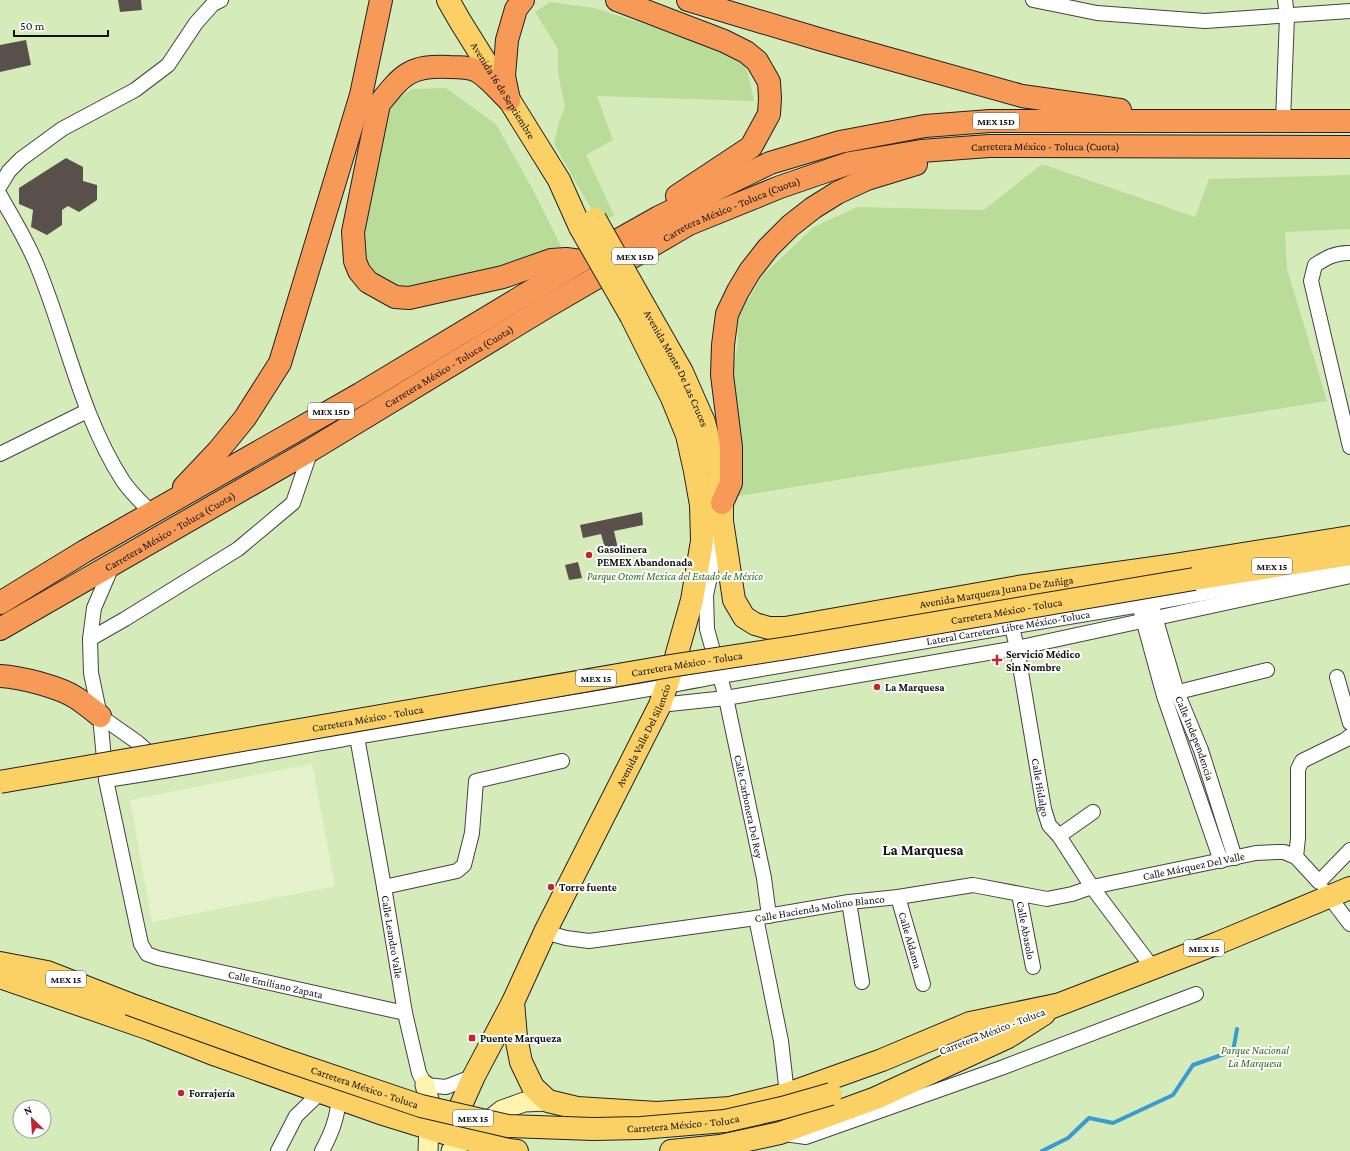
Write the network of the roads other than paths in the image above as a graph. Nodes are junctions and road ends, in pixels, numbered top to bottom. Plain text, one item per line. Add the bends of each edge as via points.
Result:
1 (221, 0) edge
2 (381, 0) edge
3 (448, 0) edge
4 (523, 0) edge
5 (617, 0) edge
6 (688, 0) edge
7 (1033, 0) edge
8 (1285, 0) edge
9 (1350, 11) edge
10 (1287, 16) junction
11 (509, 100) junction
12 (1283, 121) junction
13 (1350, 121) edge
14 (1188, 122) junction
15 (989, 146) junction
16 (1350, 147) edge
17 (559, 180) joint
18 (0, 186) edge
19 (0, 195) edge
20 (659, 217) junction
21 (1350, 252) edge
22 (582, 261) junction
23 (87, 411) junction
24 (1350, 447) edge
25 (311, 450) junction
26 (0, 454) edge
27 (715, 510) junction
28 (152, 513) junction
29 (1350, 537) edge
30 (1350, 554) edge
31 (113, 563) junction
32 (1350, 566) edge
33 (1350, 576) edge
34 (0, 603) edge
35 (1145, 604) junction
36 (1150, 619) junction
37 (1012, 627) junction
38 (0, 629) edge
39 (90, 639) junction
40 (1017, 648) junction
41 (1267, 670) dead end
42 (0, 676) edge
43 (720, 676) junction
44 (1337, 677) dead end
45 (1177, 692) junction
46 (663, 696) junction
47 (1164, 696) junction
48 (726, 698) junction
49 (100, 716) junction
50 (1350, 724) edge
51 (1350, 736) edge
52 (357, 737) junction
53 (1201, 750) junction
54 (1186, 758) junction
55 (562, 761) dead end
56 (167, 772) junction
57 (106, 780) junction
58 (0, 782) edge
59 (1093, 812) dead end
60 (1059, 836) junction
61 (1350, 850) edge
62 (1296, 857) junction
63 (1235, 858) junction
64 (1221, 861) junction
65 (1092, 887) junction
66 (384, 888) junction
67 (1350, 888) edge
68 (1324, 890) junction
69 (1019, 894) junction
70 (898, 897) junction
71 (849, 902) junction
72 (762, 917) junction
73 (1350, 924) edge
74 (545, 932) junction
75 (0, 963) edge
76 (1033, 967) dead end
77 (1152, 967) junction
78 (0, 977) edge
79 (862, 982) dead end
80 (923, 984) dead end
81 (1196, 994) dead end
82 (513, 1002) junction
83 (1056, 1005) junction
84 (405, 1013) junction
85 (474, 1076) junction
86 (425, 1085) junction
87 (787, 1094) junction
88 (330, 1095) junction
89 (548, 1101) junction
90 (780, 1133) junction
91 (447, 1140) edge
92 (278, 1151) edge
93 (322, 1151) edge
94 (428, 1151) edge
95 (517, 1151) edge
96 (671, 1151) edge

1 - 18 street via 213,4 196,23 168,65 135,90 56,133 21,158
2 - 28 highway via 361,95 280,363 245,418 218,451 186,485
3 - 11 main road, Avenida 16 de Septiembre
4 - 11 highway via 516,9 507,40 504,76
5 - 20 highway via 746,52 756,61 769,82 769,114 751,147 678,194
6 - 14 highway via 1022,96
7 - 10 street via 1097,13 1205,21
8 - 10 street
9 - 10 street
10 - 12 street
11 - 17 main road, Avenida 16 de Septiembre
11 - 22 highway via 477,71 468,68 432,66 402,76 379,104 353,232 355,261 359,271 368,282 394,297 409,298 504,276 551,260
12 - 13 highway, Carretera México - Toluca (Cuota) / MEX 15D
12 - 14 highway, Carretera México - Toluca (Cuota) / MEX 15D
14 - 20 highway, Carretera México - Toluca (Cuota) / MEX 15D via 990,121 925,126 840,142 770,163
15 - 16 highway, Carretera México - Toluca (Cuota) / MEX 15D
15 - 25 highway, Carretera México - Toluca (Cuota) / MEX 15D via 921,151 850,163 780,187 689,224
15 - 27 highway via 887,172 837,192 790,226 750,271 727,314 722,375 731,447 731,483
17 - 27 main road, Avenida Monte De Las Cruces, bridge via 587,223 638,313 682,372 704,422 717,471
19 - 23 street via 38,267
20 - 22 highway, Carretera México - Toluca (Cuota) / MEX 15D
21 - 24 street via 1327,257 1315,265 1311,281
22 - 28 highway, Carretera México - Toluca (Cuota) / MEX 15D via 360,394
23 - 26 street
23 - 28 street via 124,483
25 - 31 highway, Carretera México - Toluca (Cuota) / MEX 15D
25 - 39 street via 293,503 238,549
27 - 29 main road, Avenida Marqueza Juana De Zuñiga via 734,600 744,617 755,624 770,628 785,628 1018,587
27 - 43 street, Calle Carbonera Del Rey via 706,595 706,629
27 - 46 main road, Avenida Valle Del Silencio via 702,542 692,600
28 - 34 highway, Carretera México - Toluca (Cuota) / MEX 15D
30 - 58 main road, Carretera México - Toluca / MEX 15, bridge via 670,666
31 - 38 highway, Carretera México - Toluca (Cuota) / MEX 15D
31 - 39 street via 94,608
32 - 35 street, Lateral Carretera Libre México-Toluca
33 - 36 street
35 - 36 street
35 - 37 street, Lateral Carretera Libre México-Toluca
36 - 40 street
36 - 45 street, Calle Independencia
36 - 47 street, Calle Independencia
37 - 40 street, Calle Hidalgo
37 - 43 street, Lateral Carretera Libre México-Toluca
39 - 49 street via 91,672
40 - 48 street
40 - 60 street, Calle Hidalgo via 1044,808 1049,825
41 - 45 street
42 - 49 highway via 48,686 76,698
43 - 46 street, Lateral Carretera Libre México-Toluca
43 - 48 street, Calle Carbonera Del Rey
44 - 50 street
45 - 47 street
45 - 53 street, Calle Independencia
46 - 48 street
46 - 52 street
46 - 74 main road, Avenida Valle Del Silencio
47 - 54 street, Calle Independencia
48 - 72 street, Calle Carbonera Del Rey via 764,878
49 - 56 street via 154,756
49 - 57 street
51 - 62 street via 1302,761 1298,769
52 - 56 street
52 - 66 street, Calle Leandro Valle
53 - 54 street
53 - 63 street, Calle Independencia
54 - 64 street, Calle Independencia
55 - 66 street via 476,782 472,833 464,865 457,871
56 - 57 street
57 - 84 street, Calle Emiliano Zapata via 141,944 147,954
59 - 60 street
60 - 65 street, Calle Hidalgo
61 - 68 street
62 - 63 street, Calle Márquez Del Valle via 1278,852 1256,853
62 - 68 street
63 - 64 street, Calle Márquez Del Valle
64 - 65 street, Calle Márquez Del Valle
65 - 69 street, Calle Hacienda Molino Blanco via 1072,894 1047,898
65 - 77 street, Calle Hidalgo
66 - 84 street, Calle Leandro Valle
67 - 68 main road, Carretera México - Toluca / MEX 15
68 - 73 street
68 - 77 main road, Carretera México - Toluca / MEX 15 via 1218,942
69 - 70 street, Calle Hacienda Molino Blanco via 973,886
69 - 76 street, Calle Abasolo
70 - 71 street, Calle Hacienda Molino Blanco
70 - 80 street, Calle Aldama
71 - 72 street, Calle Hacienda Molino Blanco
71 - 79 street
72 - 74 street, Calle Hacienda Molino Blanco via 589,941
72 - 87 street, Calle Carbonera Del Rey
74 - 82 main road, Avenida Valle Del Silencio
75 - 83 main road, Carretera México - Toluca / MEX 15, bridge via 47,972 282,1059 421,1106 508,1126 641,1128 725,1121 831,1094
77 - 83 main road, Carretera México - Toluca / MEX 15
78 - 88 main road
81 - 90 street via 1001,1068 806,1137
82 - 85 main road, Avenida Valle Del Silencio
82 - 89 main road via 521,1062 533,1087
83 - 87 main road via 970,1023 882,1060
83 - 90 main road via 1008,1037 876,1098
84 - 86 street, Calle Leandro Valle via 419,1073
85 - 86 street via 446,1086
85 - 91 main road, Avenida Valle Del Silencio
86 - 91 main road via 430,1103
87 - 89 main road via 730,1108 657,1113 577,1108
88 - 91 main road via 380,1112
88 - 92 street via 296,1116
88 - 93 street via 337,1115
89 - 91 main road via 524,1102 502,1110
90 - 96 main road via 720,1146
91 - 94 main road
91 - 95 main road

